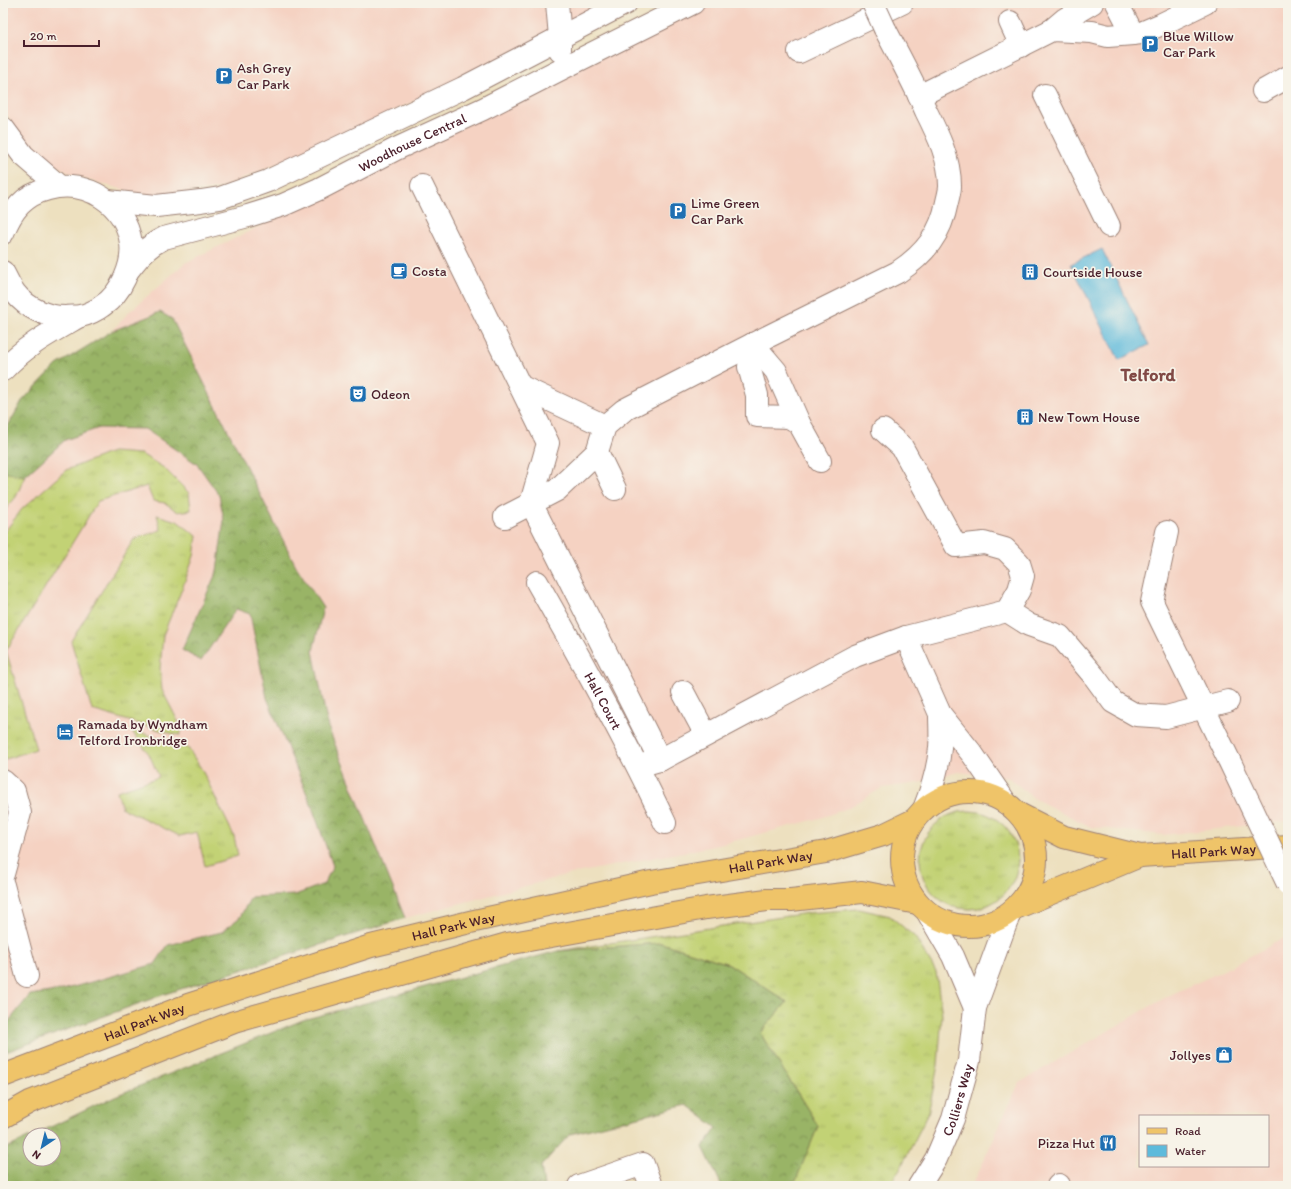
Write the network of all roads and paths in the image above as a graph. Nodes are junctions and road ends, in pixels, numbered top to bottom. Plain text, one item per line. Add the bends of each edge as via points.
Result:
1 (557, 3) edge
2 (593, 3) edge
3 (693, 3) edge
4 (873, 3) edge
5 (902, 3) edge
6 (1092, 3) edge
7 (1117, 3) edge
8 (1205, 3) edge
9 (621, 5) edge
10 (1010, 22) dead end
11 (1052, 30) junction
12 (1133, 34) junction
13 (560, 37) junction
14 (1021, 46) junction
15 (799, 52) dead end
16 (559, 70) junction
17 (1288, 77) edge
18 (1263, 91) dead end
19 (1045, 95) dead end
20 (919, 96) junction
21 (3, 128) edge
22 (59, 186) junction
23 (422, 186) dead end
24 (108, 201) junction
25 (1109, 226) dead end
26 (3, 233) edge
27 (130, 268) junction
28 (3, 272) edge
29 (80, 316) junction
30 (753, 344) junction
31 (3, 370) edge
32 (520, 386) junction
33 (799, 423) junction
34 (604, 426) junction
35 (883, 430) dead end
36 (597, 452) junction
37 (820, 461) dead end
38 (615, 489) dead end
39 (531, 503) junction
40 (505, 517) dead end
41 (1167, 532) dead end
42 (537, 582) dead end
43 (1007, 611) junction
44 (906, 637) junction
45 (683, 692) dead end
46 (1228, 701) dead end
47 (1204, 708) junction
48 (940, 714) junction
49 (706, 735) junction
50 (660, 760) junction
51 (638, 766) junction
52 (3, 781) edge
53 (1013, 809) junction
54 (919, 814) junction
55 (665, 823) dead end
56 (1288, 846) edge
57 (1140, 856) junction
58 (3, 874) edge
59 (1288, 884) edge
60 (3, 885) edge
61 (922, 908) junction
62 (1014, 910) junction
63 (27, 976) dead end
64 (976, 1008) junction
65 (3, 1076) edge
66 (3, 1117) edge
67 (579, 1186) edge
68 (651, 1186) edge
69 (919, 1186) edge

1 - 13 street
2 - 9 street
3 - 16 street, Woodhouse Central
4 - 20 street, bridge
5 - 15 street
6 - 11 street
7 - 12 street
8 - 12 street via 1162,24
9 - 13 street, Woodhouse Central
10 - 14 street
11 - 12 street via 1092,32 1108,36
11 - 14 street
13 - 16 street
13 - 24 street, Woodhouse Central via 463,88 268,181 220,198 201,201 156,206
14 - 20 street
16 - 27 street, Woodhouse Central via 283,205 159,240 145,250
17 - 18 street
19 - 25 street
20 - 30 street via 940,139 950,187 945,212 936,235 926,249 898,272
21 - 22 street via 23,156
22 - 24 street via 77,187 93,192
22 - 26 street via 39,191 22,202 9,218
23 - 32 street
24 - 27 street via 124,220 131,244
27 - 29 street via 120,290 103,306
28 - 29 street via 14,293 33,309 56,317
29 - 31 street via 39,339
30 - 33 street via 776,371
30 - 33 street via 749,367 758,395 757,416 789,417
30 - 34 street via 624,410
32 - 34 street
32 - 39 street via 548,443
33 - 37 street
34 - 36 street
35 - 43 street via 902,447 956,546 984,543 1005,549 1018,563 1022,576 1019,590
36 - 38 street
36 - 39 street via 557,490
39 - 40 street
39 - 50 street
41 - 47 street via 1152,602
42 - 51 street, Hall Court
43 - 44 street
43 - 47 street via 1029,624 1060,636 1113,702 1136,715 1166,716
44 - 48 street
44 - 49 street via 855,656
45 - 49 street
46 - 47 street
47 - 59 street, bridge
48 - 53 street
48 - 54 street via 941,747 933,785
49 - 50 street
50 - 51 street
51 - 55 street, Hall Court
52 - 58 street via 14,791 20,813
53 - 54 main road via 990,795 973,792 955,793 939,799
53 - 57 main road, Hall Park Way via 1064,837
53 - 62 main road via 1031,832 1036,851 1036,871 1030,890
54 - 61 main road via 904,840 902,861 906,883
54 - 65 main road, Hall Park Way via 883,835 826,852 651,882 371,946 188,1005
56 - 57 main road, Hall Park Way
57 - 62 main road, Hall Park Way
60 - 63 street
61 - 62 main road via 947,924 968,927 990,924
61 - 64 street via 953,956
61 - 66 main road via 862,892 767,900 706,908 499,946 234,1022 30,1102
62 - 64 street, Colliers Way
64 - 69 street, Colliers Way via 969,1061 953,1119 936,1159
67 - 68 street via 643,1164

